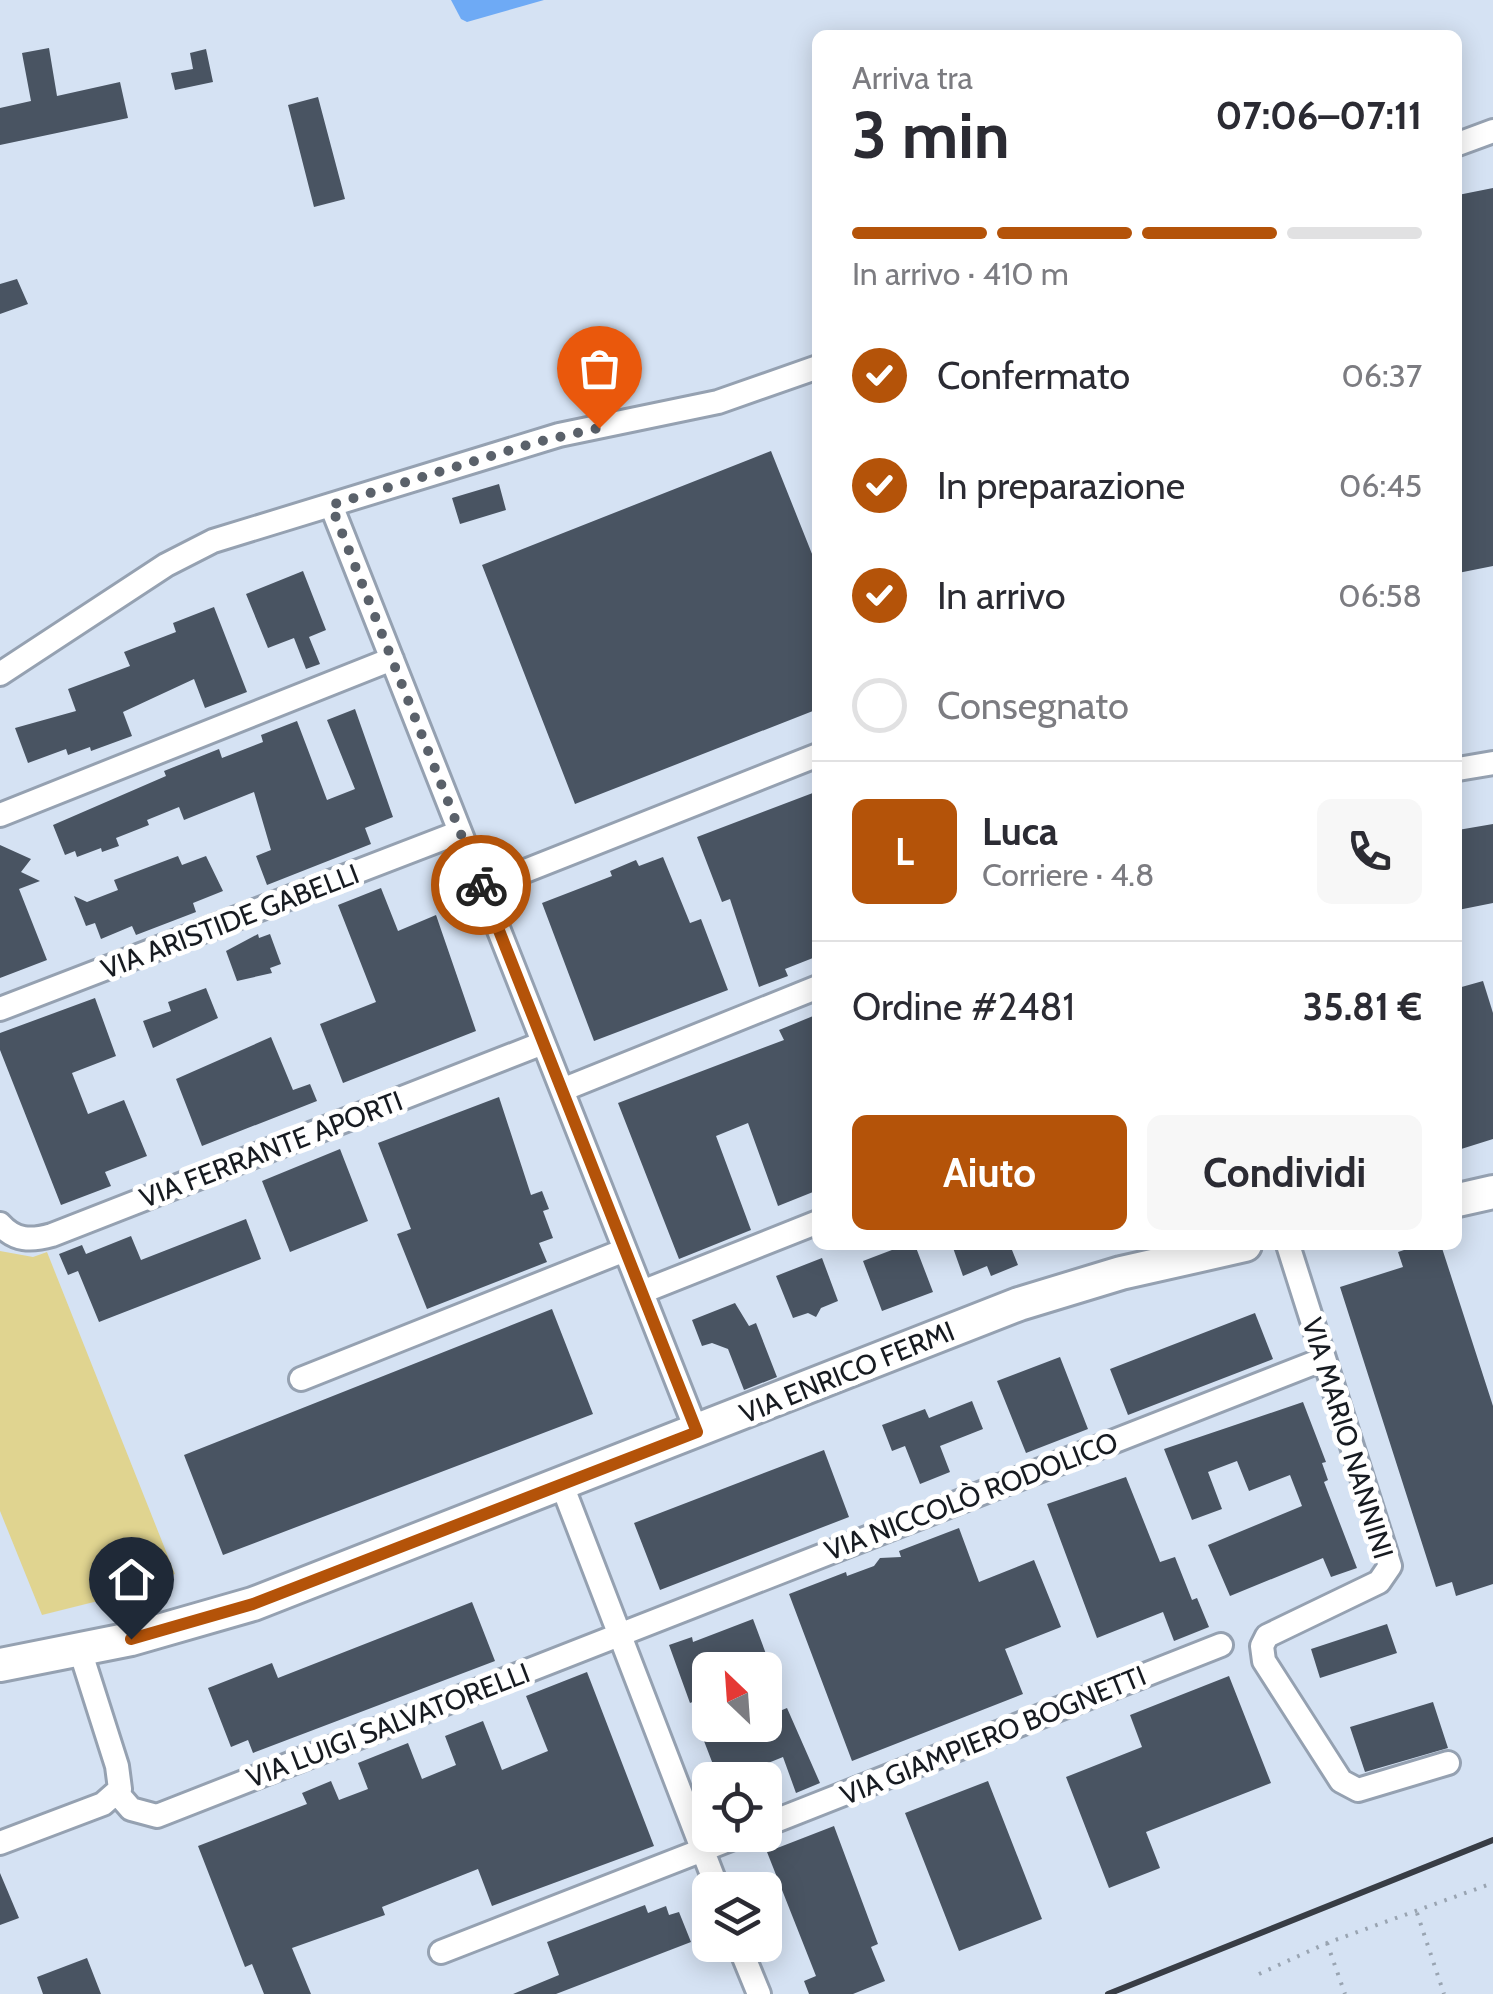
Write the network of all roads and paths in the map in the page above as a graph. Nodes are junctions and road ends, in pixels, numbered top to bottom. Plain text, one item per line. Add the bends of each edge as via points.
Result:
1 (1493, 131) edge
2 (1462, 143) edge
3 (812, 369) edge
4 (331, 505) junction
5 (392, 660) junction
6 (0, 674) edge
7 (812, 757) edge
8 (1493, 762) edge
9 (1462, 768) edge
10 (0, 814) edge
11 (460, 832) junction
12 (482, 888) junction
13 (812, 989) edge
14 (0, 1009) edge
15 (543, 1043) junction
16 (562, 1090) junction
17 (1493, 1192) edge
18 (1462, 1199) edge
19 (0, 1224) edge
20 (812, 1224) edge
21 (625, 1250) junction
22 (1224, 1250) edge
23 (1290, 1250) edge
24 (642, 1292) junction
25 (1324, 1359) junction
26 (301, 1379) dead end
27 (697, 1432) junction
28 (562, 1485) junction
29 (619, 1634) junction
30 (1220, 1645) dead end
31 (80, 1650) junction
32 (0, 1665) edge
33 (1448, 1763) dead end
34 (118, 1794) junction
35 (782, 1819) edge
36 (692, 1824) edge
37 (0, 1844) edge
38 (697, 1852) edge
39 (1493, 1883) edge
40 (1416, 1911) junction
41 (1328, 1944) junction
42 (441, 1952) dead end
43 (747, 1962) edge
44 (1260, 1974) dead end
45 (759, 1994) edge
46 (1345, 1994) edge
47 (1444, 1994) edge

1 - 2 street
3 - 4 street via 718,402 559,436
4 - 5 street
4 - 6 street via 196,548
5 - 10 street
5 - 11 street
7 - 12 street
8 - 9 street
11 - 12 street
11 - 14 street, VIA ARISTIDE GABELLI
12 - 15 street
13 - 16 street
15 - 16 street
15 - 19 street, VIA FERRANTE APORTI via 52,1235 25,1239
16 - 21 street
17 - 18 street
20 - 24 street
21 - 24 street
21 - 26 street
22 - 27 street, VIA ENRICO FERMI via 1056,1291
23 - 25 street, VIA MARIO NANNINI
24 - 27 street
25 - 29 street, VIA NICCOLÒ RODOLICO
25 - 33 street, VIA MARIO NANNINI via 1389,1573 1267,1636 1264,1661 1341,1781 1358,1790
27 - 28 street, VIA ENRICO FERMI
28 - 29 street
28 - 31 street, VIA ENRICO FERMI via 253,1604
29 - 34 street, VIA LUIGI SALVATORELLI via 157,1816 132,1809
29 - 36 street
30 - 35 street, VIA GIAMPIERO BOGNETTI
31 - 32 street, VIA ENRICO FERMI
31 - 34 street via 118,1766
34 - 37 street
38 - 42 street
39 - 40 path
40 - 41 path
40 - 47 path
41 - 44 path
41 - 46 path
43 - 45 street

